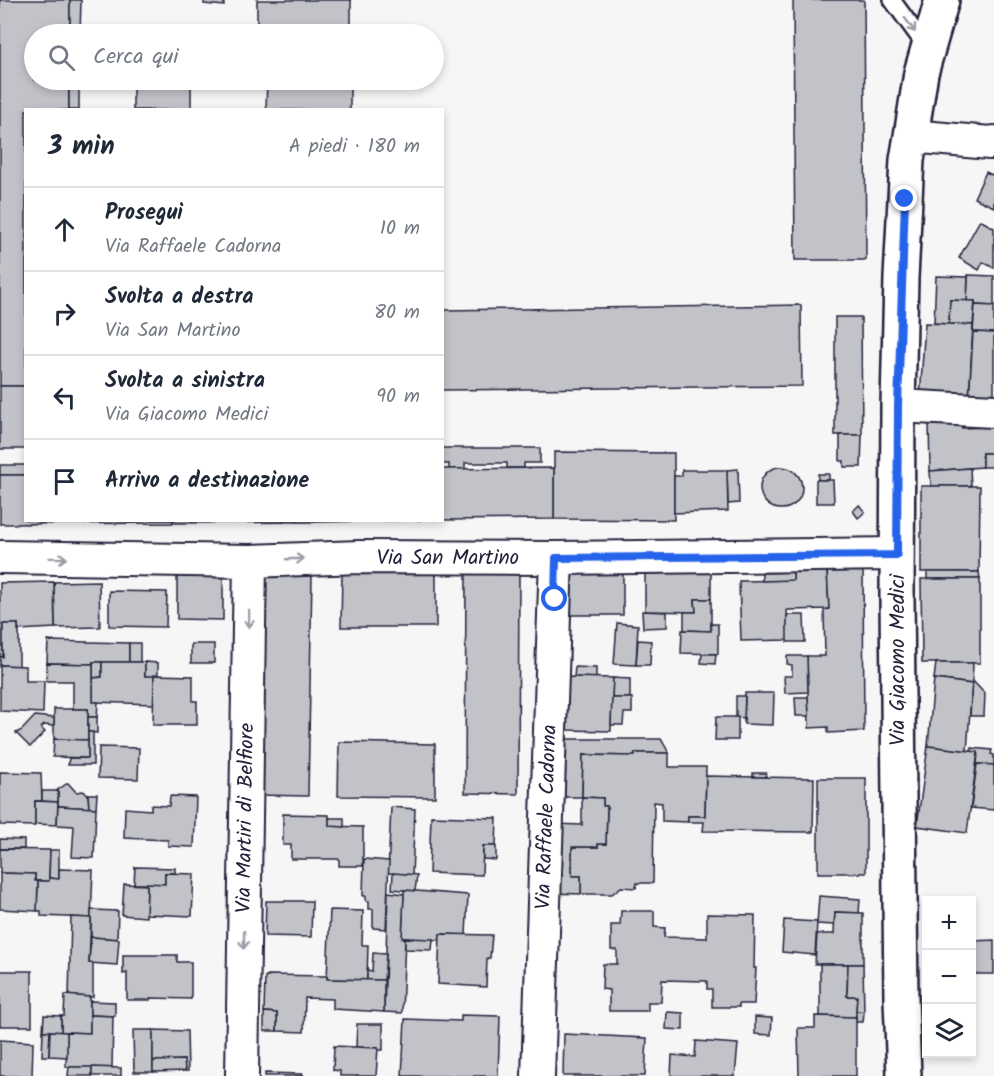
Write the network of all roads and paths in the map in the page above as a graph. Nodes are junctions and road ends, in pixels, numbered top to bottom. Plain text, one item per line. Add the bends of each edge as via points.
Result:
1 (892, 0) edge
2 (934, 6) edge
3 (928, 49) junction
4 (911, 136) junction
5 (994, 142) edge
6 (898, 406) junction
7 (994, 411) edge
8 (897, 555) junction
9 (0, 557) edge
10 (556, 558) junction
11 (250, 561) junction
12 (242, 1076) edge
13 (538, 1076) edge
14 (904, 1076) edge

1 -> 3 lane
2 - 3 main road, Via Giacomo Medici
3 - 4 main road, Via Giacomo Medici
4 - 5 street
4 - 6 main road, Via Giacomo Medici via 904,210
6 - 7 street
6 - 8 main road, Via Giacomo Medici
8 - 10 street, Via San Martino
8 - 14 main road, Via Giacomo Medici
9 -> 11 street, Via San Martino
11 -> 10 street, Via San Martino
10 - 13 street, Via Raffaele Cadorna
11 -> 12 street, Via Martiri di Belfiore

